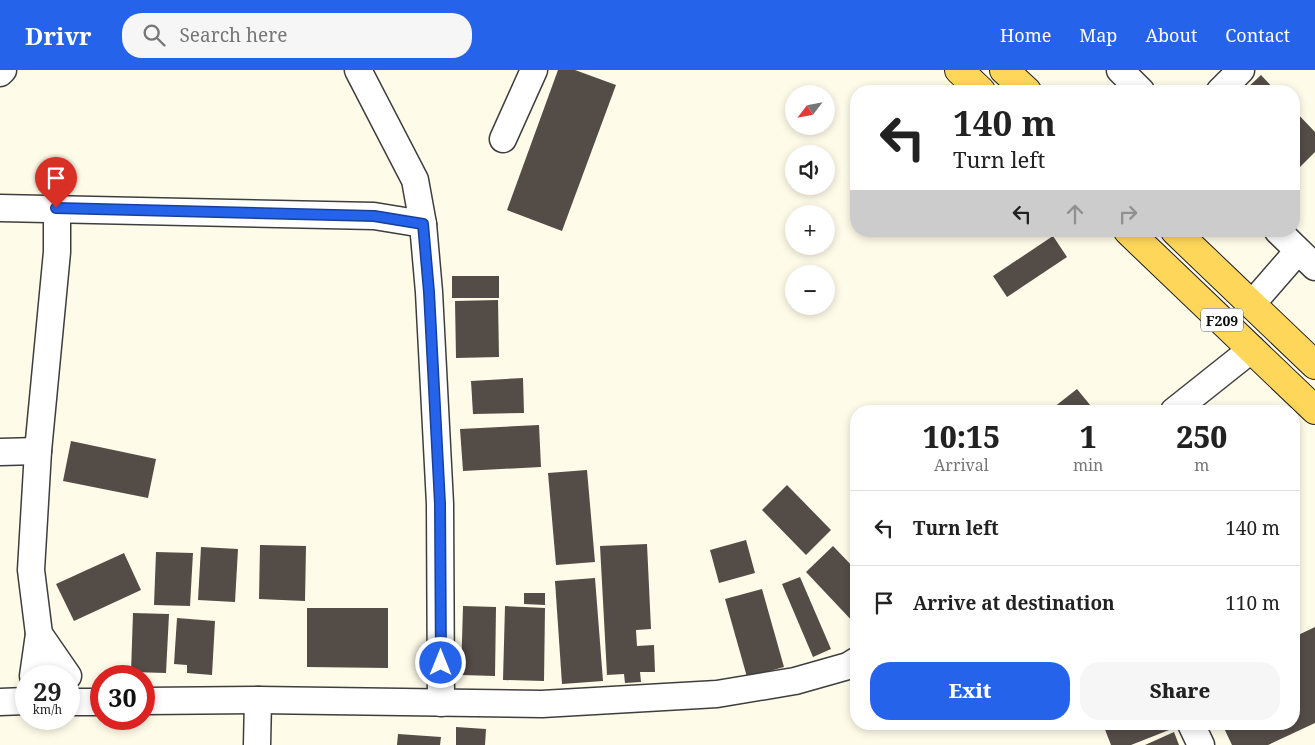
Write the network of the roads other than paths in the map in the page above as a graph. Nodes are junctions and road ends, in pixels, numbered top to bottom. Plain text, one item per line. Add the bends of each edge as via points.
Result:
1 (3, 70) edge
2 (358, 70) edge
3 (534, 70) edge
4 (959, 70) edge
5 (1004, 70) edge
6 (1120, 70) edge
7 (1241, 70) edge
8 (0, 73) edge
9 (975, 85) edge
10 (1020, 85) edge
11 (1135, 85) edge
12 (1226, 85) edge
13 (503, 139) dead end
14 (0, 208) edge
15 (56, 208) junction
16 (423, 224) junction
17 (1134, 237) edge
18 (1181, 237) edge
19 (1284, 237) edge
20 (1306, 259) edge
21 (1251, 305) junction
22 (1252, 349) junction
23 (1315, 365) edge
24 (1182, 405) edge
25 (1315, 410) edge
26 (38, 451) junction
27 (0, 452) edge
28 (39, 634) junction
29 (35, 665) edge
30 (60, 665) edge
31 (850, 665) edge
32 (258, 700) junction
33 (15, 701) edge
34 (155, 701) edge
35 (0, 702) edge
36 (442, 703) junction
37 (1194, 730) edge
38 (257, 745) edge
39 (1201, 745) edge

1 - 8 street
2 - 16 street via 415,180
3 - 13 street
4 - 9 main road
5 - 10 main road
6 - 11 street
7 - 12 street
14 - 15 street
15 - 16 street via 374,216
15 - 26 street via 57,252
16 - 36 street via 440,504
17 - 22 main road, F209
18 - 21 main road, F209
19 - 20 street
20 - 21 street
21 - 23 main road, F209
22 - 24 street
22 - 25 main road, F209
26 - 27 street
26 - 28 street via 32,570
28 - 29 street
28 - 30 street
31 - 36 street via 795,682 717,694 542,704
32 - 34 street
32 - 36 street
32 - 38 street
33 - 35 street
37 - 39 street

